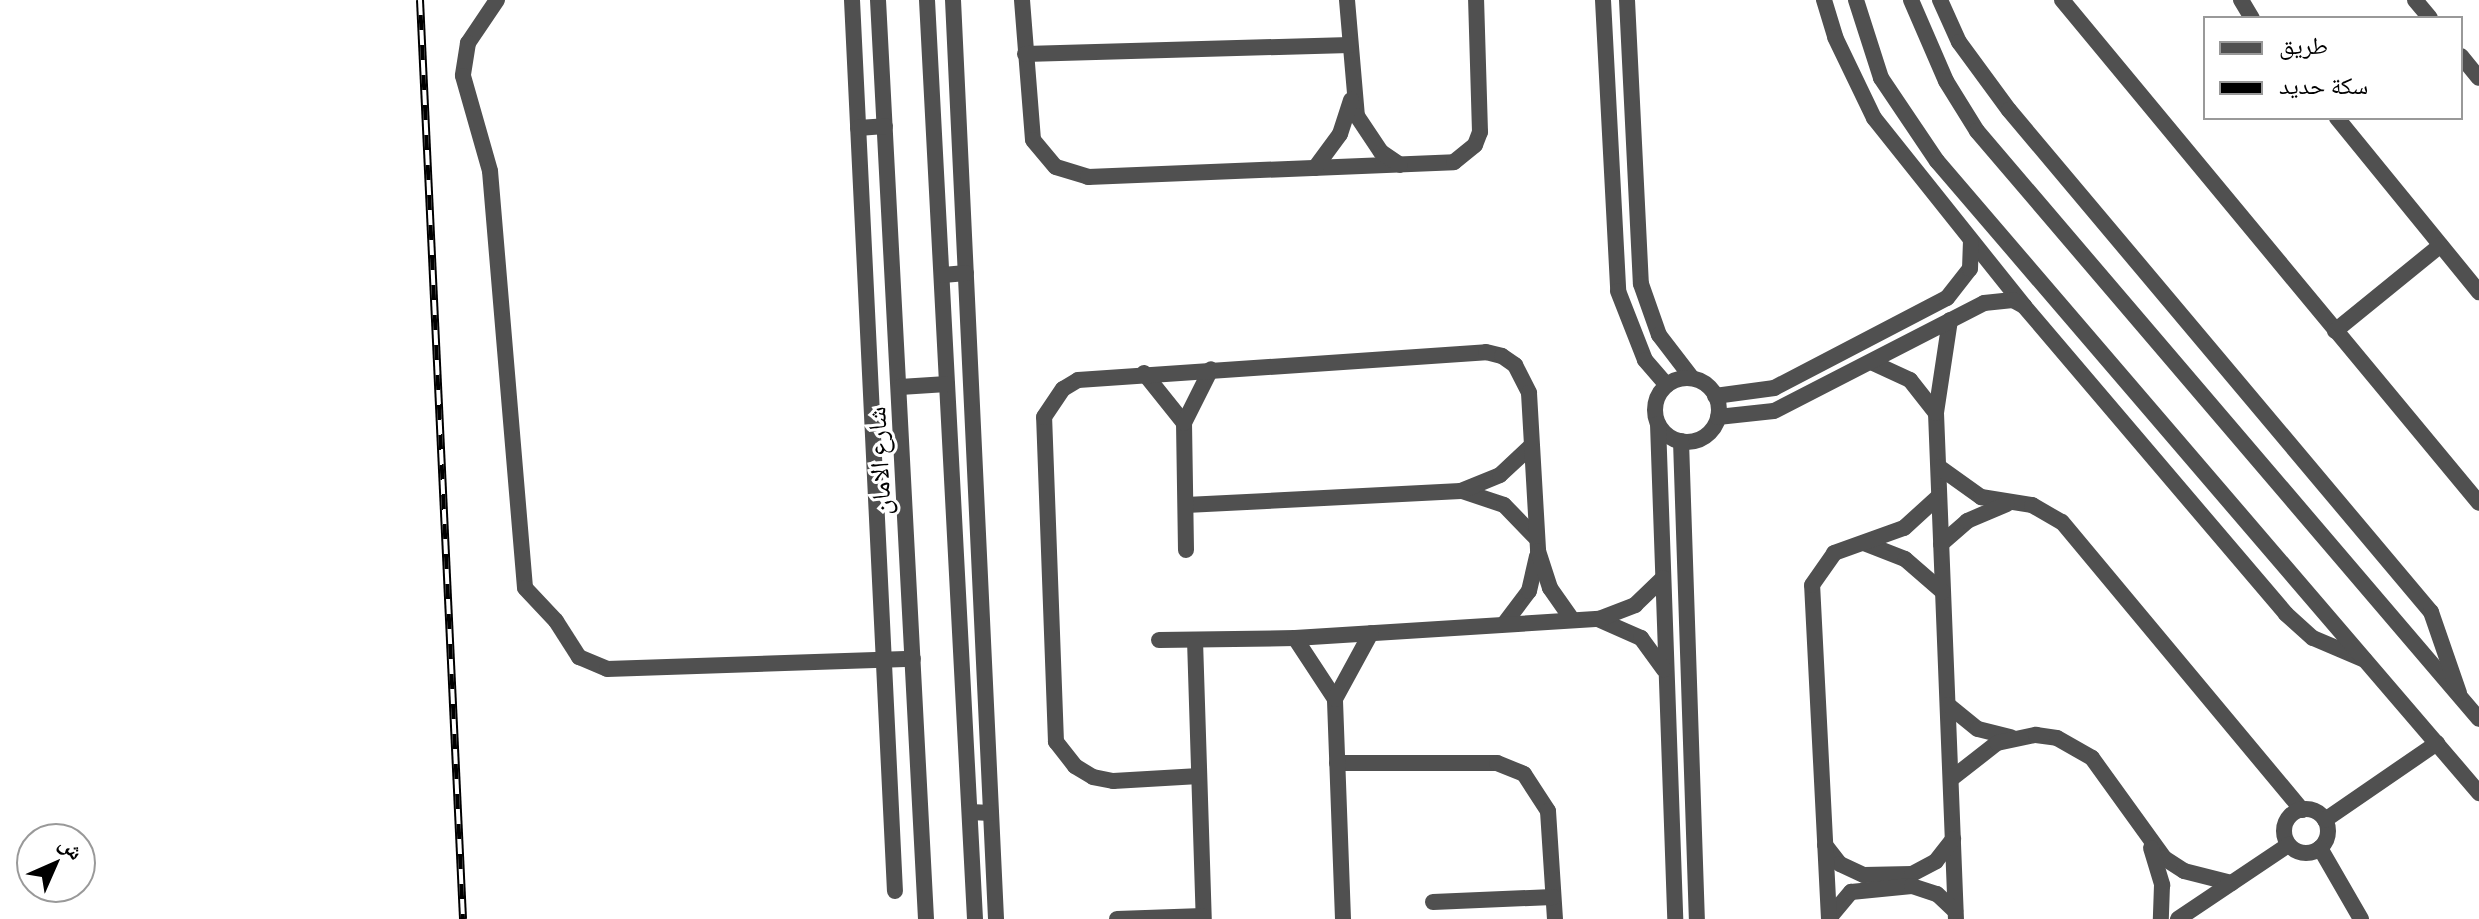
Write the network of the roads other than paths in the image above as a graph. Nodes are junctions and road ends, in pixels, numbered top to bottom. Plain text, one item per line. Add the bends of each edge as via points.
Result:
1 (497, 0) edge
2 (852, 0) edge
3 (878, 0) edge
4 (927, 0) edge
5 (953, 0) edge
6 (1022, 0) edge
7 (1347, 0) edge
8 (1476, 0) edge
9 (1603, 0) edge
10 (1627, 0) edge
11 (1824, 0) edge
12 (1856, 0) edge
13 (1911, 0) edge
14 (1940, 0) edge
15 (2062, 0) edge
16 (2415, 0) edge
17 (2428, 16) edge
18 (1350, 45) junction
19 (1025, 54) junction
20 (2463, 58) edge
21 (2479, 78) edge
22 (1352, 94) junction
23 (2339, 120) edge
24 (885, 126) junction
25 (858, 128) junction
26 (1937, 161) junction
27 (1400, 165) junction
28 (1315, 168) junction
29 (1919, 176) junction
30 (1971, 241) junction
31 (2441, 245) junction
32 (966, 273) junction
33 (943, 275) junction
34 (2479, 292) edge
35 (2024, 306) junction
36 (1950, 320) junction
37 (2335, 331) junction
38 (1871, 362) junction
39 (1211, 369) junction
40 (1144, 373) junction
41 (1692, 378) junction
42 (947, 384) junction
43 (1667, 385) junction
44 (2130, 385) junction
45 (900, 387) junction
46 (1715, 396) junction
47 (2110, 403) junction
48 (1936, 413) junction
49 (1718, 417) junction
50 (1184, 423) junction
51 (1658, 424) junction
52 (1681, 441) junction
53 (1531, 446) junction
54 (1939, 467) junction
55 (1461, 491) junction
56 (1939, 496) junction
57 (2015, 503) junction
58 (2479, 503) edge
59 (1186, 505) junction
60 (1858, 542) junction
61 (1537, 544) junction
62 (1941, 544) junction
63 (1186, 550) dead end
64 (1663, 578) junction
65 (1943, 592) junction
66 (1599, 619) junction
67 (1572, 620) junction
68 (1504, 624) junction
69 (1371, 633) junction
70 (1295, 638) junction
71 (1159, 640) dead end
72 (1195, 640) junction
73 (884, 659) junction
74 (913, 659) junction
75 (2365, 660) junction
76 (1666, 676) junction
77 (2460, 698) junction
78 (1335, 699) junction
79 (1948, 705) junction
80 (2479, 719) edge
81 (2016, 738) junction
82 (2437, 743) junction
83 (1337, 763) junction
84 (1199, 776) junction
85 (1951, 779) junction
86 (2479, 793) edge
87 (2302, 810) junction
88 (970, 812) junction
89 (991, 813) junction
90 (2325, 820) junction
91 (1953, 839) junction
92 (2147, 840) junction
93 (1824, 843) junction
94 (2288, 845) junction
95 (2320, 848) junction
96 (2231, 883) junction
97 (895, 891) dead end
98 (1553, 897) junction
99 (1433, 902) dead end
100 (1956, 915) edge
101 (1204, 917) edge
102 (926, 919) edge
103 (975, 919) edge
104 (996, 919) edge
105 (1117, 919) edge
106 (1343, 919) edge
107 (1555, 919) edge
108 (1675, 919) edge
109 (1697, 919) edge
110 (1829, 919) edge
111 (2161, 919) edge
112 (2178, 919) edge
113 (2361, 919) edge

1 - 73 street via 468,43 463,76 490,171 525,588 556,621 579,657 607,669
2 - 25 street
3 - 24 street, شارع الامان
4 - 33 street
5 - 32 street
6 - 19 street
7 - 18 street
8 - 27 street via 1482,119 1475,145 1454,162
9 - 43 street via 1618,291 1645,360
10 - 41 street via 1641,284 1659,335
11 - 29 street via 1858,91
12 - 26 street via 1881,78
13 - 77 street via 1946,81 1977,131
14 - 77 street via 1959,42 2000,100 2431,612
15 - 37 street
16 - 17 street
18 - 19 street
18 - 22 street
19 - 28 street via 1033,140 1043,156 1072,174
20 - 21 street
22 - 27 street via 1367,136
22 - 28 street via 1340,134
23 - 31 street
24 - 25 street
24 - 45 street, شارع الامان
25 - 73 street
26 - 29 street
26 - 44 street
27 - 28 street
29 - 30 street
30 - 35 street
30 - 46 street via 1970,269 1947,298 1774,388
31 - 34 street
31 - 37 street
32 - 33 street
32 - 89 street
33 - 42 street
35 - 36 street via 2000,300
35 - 47 street
36 - 38 street
36 - 48 street
37 - 58 street
38 - 48 street via 1910,380
38 - 49 street via 1774,411
39 - 40 street
39 - 50 street
39 - 53 street via 1486,352 1515,365 1524,378
40 - 50 street
40 - 84 street via 1078,380 1051,401 1044,417 1056,742 1075,766 1093,777 1113,781
41 - 43 street
41 - 46 street
42 - 45 street
42 - 88 street
43 - 51 street via 1656,403
44 - 47 street
44 - 75 street
45 - 74 street, شارع الامان
46 - 49 street
47 - 75 street via 2292,621 2329,647
48 - 54 street
49 - 52 street via 1705,437
50 - 59 street
51 - 52 street
51 - 64 street
52 - 109 street
53 - 55 street via 1500,475
53 - 61 street
54 - 56 street
54 - 57 street via 1973,493
55 - 59 street
55 - 61 street via 1504,505
56 - 60 street via 1904,528
56 - 62 street
57 - 62 street via 1975,516
57 - 87 street via 2062,522
59 - 63 street
60 - 65 street via 1905,559
60 - 93 street via 1834,553 1812,585
61 - 67 street via 1550,588
61 - 68 street via 1529,591
62 - 65 street
64 - 66 street via 1635,605
64 - 76 street
65 - 79 street
66 - 67 street
66 - 76 street via 1641,638
67 - 68 street
68 - 69 street
69 - 70 street
69 - 78 street
70 - 72 street
70 - 78 street
71 - 72 street
72 - 84 street
73 - 74 street
73 - 97 street
74 - 102 street, شارع الامان
75 - 82 street
76 - 108 street
77 - 80 street
78 - 83 street
79 - 81 street via 1978,729
79 - 85 street
81 - 85 street via 1979,752
81 - 92 street via 2057,738 2084,752
82 - 86 street
82 - 90 street
83 - 98 street via 1497,763 1524,774 1548,811
83 - 106 street
84 - 101 street
85 - 91 street
87 - 90 street via 2315,811
87 - 94 street via 2286,820
88 - 89 street
88 - 103 street
89 - 104 street
90 - 95 street via 2328,835
91 - 93 street via 1936,861 1912,874 1851,871
91 - 100 street
92 - 96 street via 2184,871
92 - 111 street via 2162,885
93 - 110 street
94 - 95 street via 2307,854
94 - 96 street
95 - 113 street
96 - 112 street
98 - 99 street
98 - 107 street
100 - 110 street via 1925,889 1875,888 1841,898
101 - 105 street

